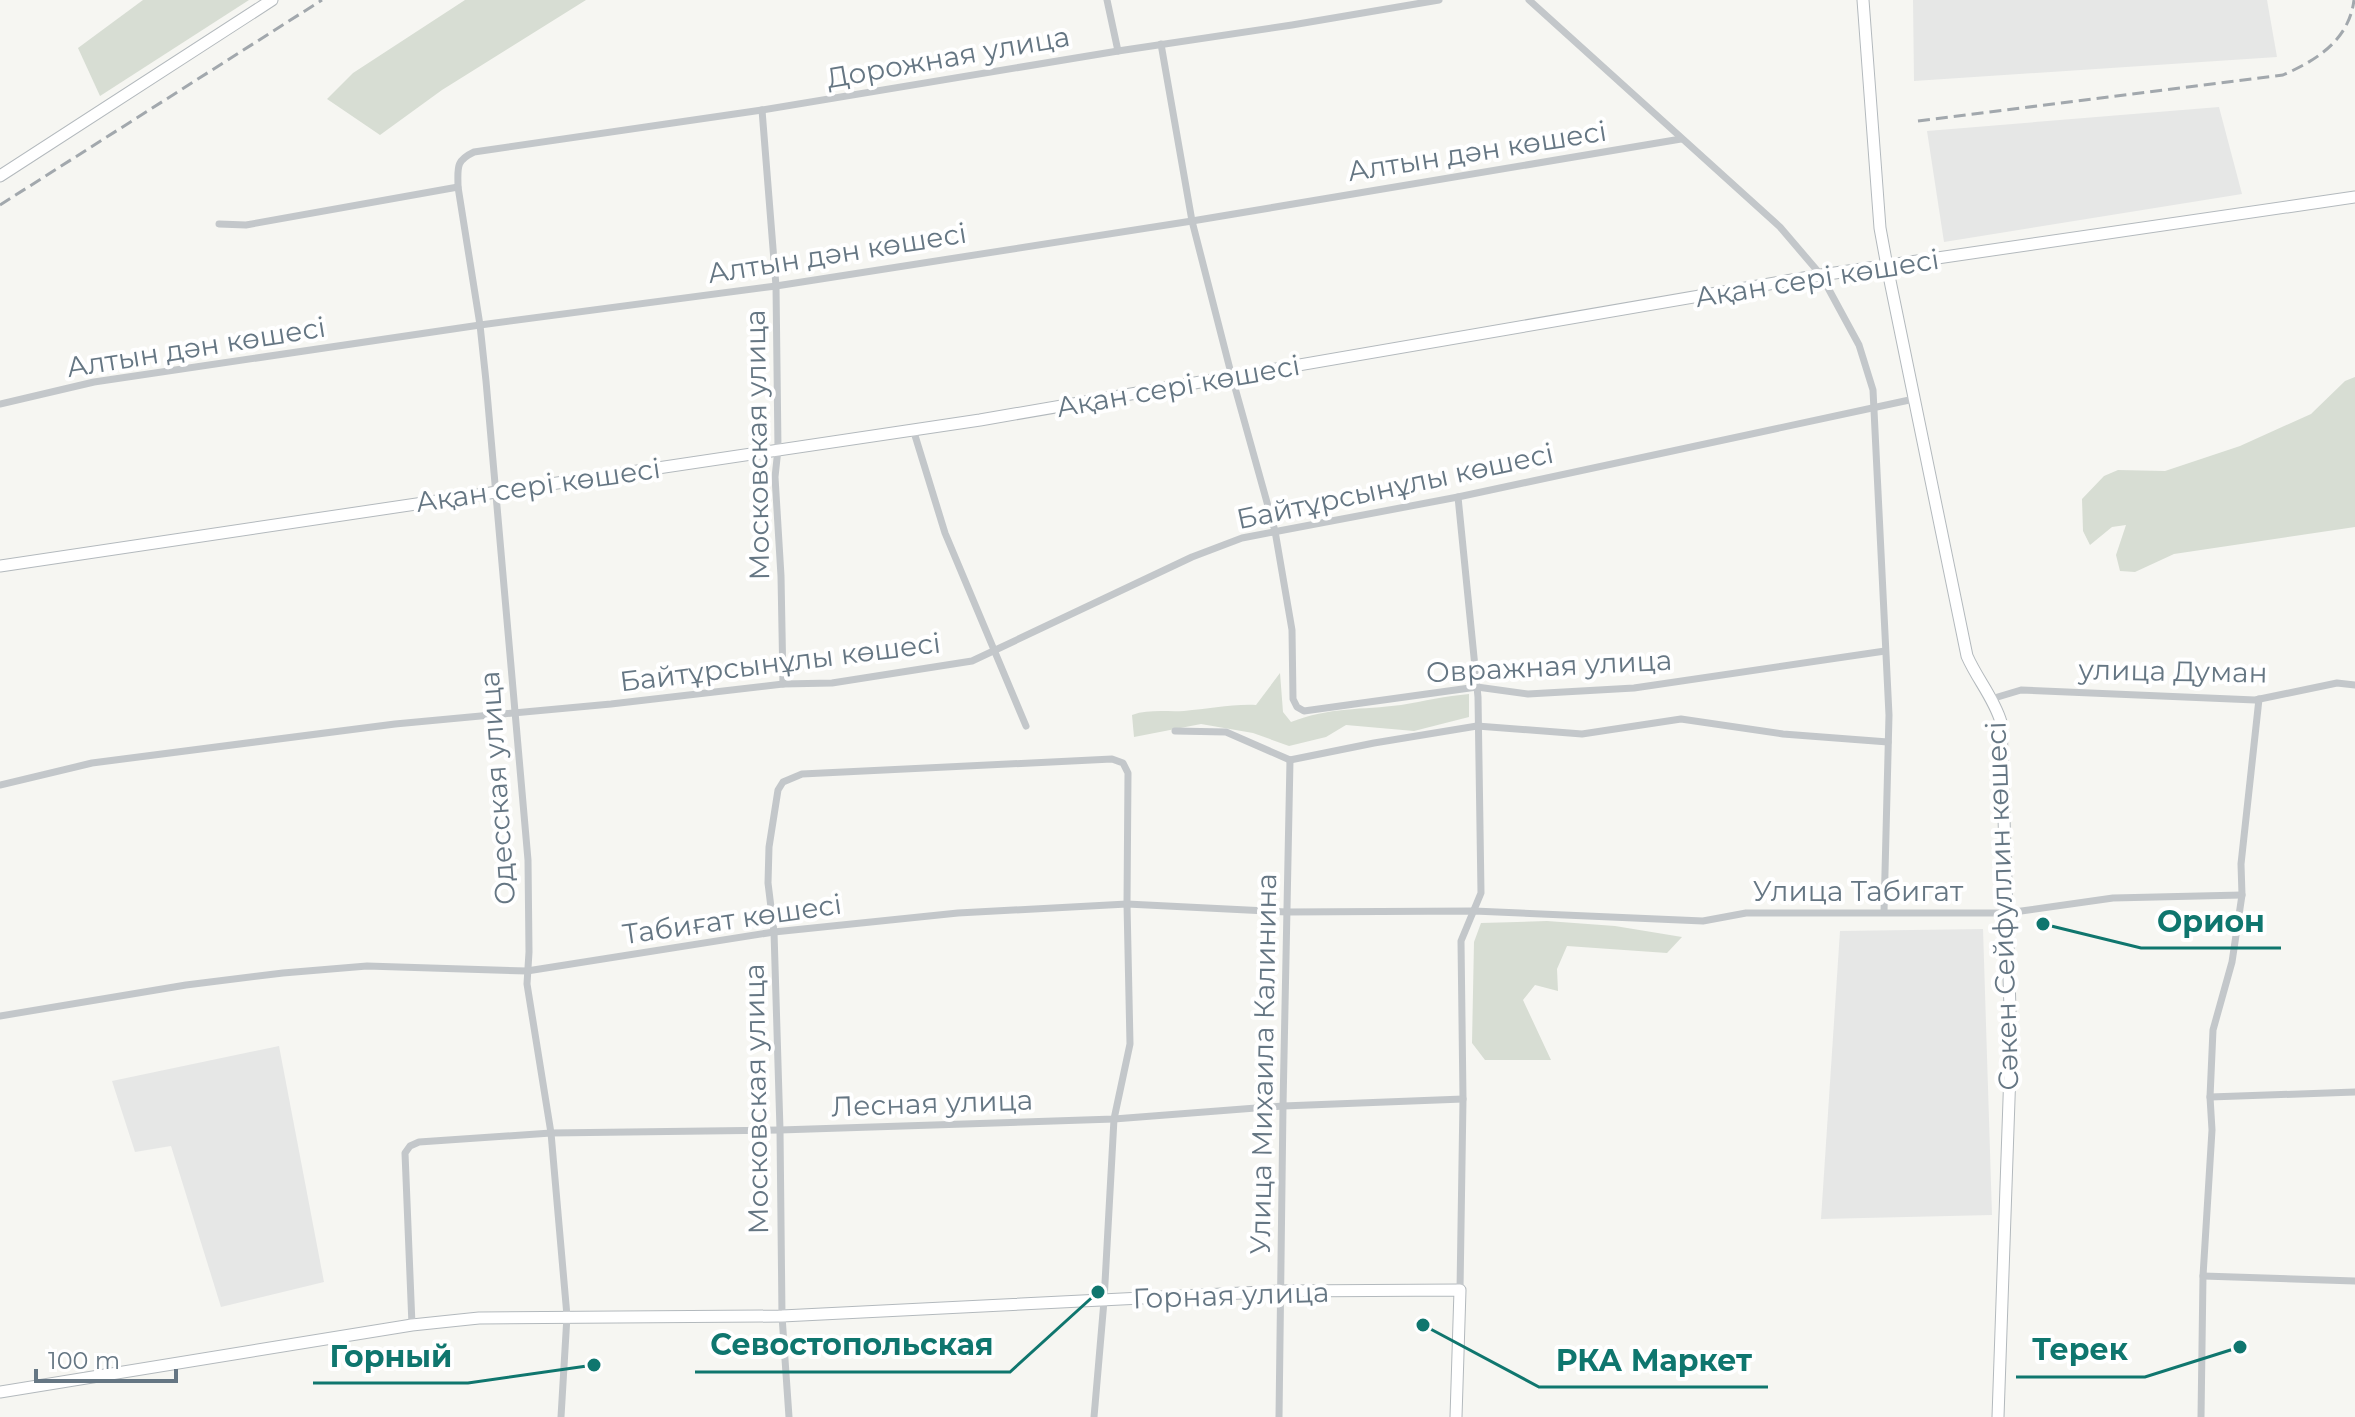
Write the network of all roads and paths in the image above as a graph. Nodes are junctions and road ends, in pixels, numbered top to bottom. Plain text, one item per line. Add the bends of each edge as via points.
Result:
1 (272, 0) edge
2 (1107, 0) edge
3 (1439, 0) edge
4 (1529, 0) edge
5 (1863, 0) edge
6 (1161, 44) junction
7 (1118, 51) junction
8 (762, 110) junction
9 (1681, 139) junction
10 (464, 157) joint
11 (0, 176) edge
12 (458, 187) junction
13 (2355, 197) edge
14 (1192, 221) junction
15 (219, 224) dead end
16 (1887, 266) junction
17 (1821, 275) junction
18 (776, 286) junction
19 (480, 325) junction
20 (1232, 377) junction
21 (1914, 399) junction
22 (0, 404) edge
23 (1872, 408) junction
24 (913, 429) junction
25 (778, 449) junction
26 (496, 491) junction
27 (1458, 497) junction
28 (1275, 531) junction
29 (0, 566) edge
30 (995, 650) junction
31 (1885, 651) junction
32 (783, 684) junction
33 (2355, 685) edge
34 (1477, 687) junction
35 (1991, 699) junction
36 (2259, 699) junction
37 (514, 713) junction
38 (1026, 726) dead end
39 (1477, 726) junction
40 (1175, 731) dead end
41 (1888, 742) junction
42 (1290, 760) junction
43 (0, 785) edge
44 (2242, 895) junction
45 (1127, 904) junction
46 (1474, 911) junction
47 (1287, 912) junction
48 (1884, 912) junction
49 (2007, 913) junction
50 (774, 932) junction
51 (527, 971) junction
52 (0, 1016) edge
53 (2355, 1092) edge
54 (2210, 1097) junction
55 (1463, 1099) junction
56 (1283, 1106) junction
57 (1114, 1119) junction
58 (780, 1130) junction
59 (551, 1133) junction
60 (2203, 1276) junction
61 (2355, 1281) edge
62 (1460, 1290) junction
63 (1281, 1291) junction
64 (1104, 1301) junction
65 (567, 1316) junction
66 (782, 1316) junction
67 (412, 1325) junction
68 (0, 1392) edge
69 (561, 1417) edge
70 (789, 1417) edge
71 (1094, 1417) edge
72 (1279, 1417) edge
73 (1456, 1417) edge
74 (1998, 1417) edge
75 (2201, 1417) edge

1 - 11 street
2 - 7 street
3 - 6 street, Дорожная улица
4 - 9 street
5 - 16 street, Сәкен Сейфуллин көшесі
6 - 7 street, Дорожная улица
6 - 14 street
7 - 8 street, Дорожная улица
8 - 10 street, Дорожная улица
8 - 18 street, Московская улица
9 - 14 street, Алтын дән көшесі
9 - 17 street via 1780,227
10 - 12 street, Одесская улица via 458,165
12 - 15 street via 246,225
12 - 19 street, Одесская улица
13 - 16 street, Ақан сері көшесі
14 - 18 street, Алтын дән көшесі
14 - 20 street
16 - 17 street, Ақан сері көшесі
16 - 21 street, Сәкен Сейфуллин көшесі
17 - 20 street, Ақан сері көшесі
17 - 23 street via 1859,345 1873,390
18 - 19 street, Алтын дән көшесі
18 - 25 street, Московская улица
19 - 22 street, Алтын дән көшесі via 94,382
19 - 26 street, Одесская улица
20 - 24 street, Ақан сері көшесі
20 - 28 street
21 - 23 street, Байтұрсынұлы көшесі
21 - 35 street, Сәкен Сейфуллин көшесі via 1967,656
23 - 27 street, Байтұрсынұлы көшесі
23 - 31 street
24 - 25 street, Ақан сері көшесі
24 - 30 street via 945,533
25 - 26 street, Ақан сері көшесі
25 - 32 street, Московская улица
26 - 29 street, Ақан сері көшесі
26 - 37 street, Одесская улица
27 - 28 street, Байтұрсынұлы көшесі
27 - 34 street
28 - 30 street, Байтұрсынұлы көшесі via 1192,557
28 - 34 street, Овражная улица via 1292,630 1297,707 1304,711
30 - 32 street, Байтұрсынұлы көшесі via 972,661 832,683
30 - 38 street
31 - 34 street, Овражная улица via 1634,688 1528,694
31 - 41 street
32 - 37 street, Байтұрсынұлы көшесі
33 - 36 street, улица Думан via 2337,683
34 - 39 street
35 - 36 street, улица Думан via 2021,690
35 - 49 street, Сәкен Сейфуллин көшесі via 2001,722
36 - 44 street
37 - 43 street, Байтұрсынұлы көшесі via 92,763
37 - 51 street, Одесская улица via 528,860
39 - 41 street, Овражная улица via 1582,734 1681,719
39 - 42 street, Овражная улица
39 - 46 street via 1481,893
40 - 42 street via 1226,732
41 - 48 street
42 - 47 street, Улица Михаила Калинина
44 - 49 street, Улица Табигат via 2113,898
44 - 54 street via 2232,962 2213,1030
45 - 47 street, Табиғат көшесі
45 - 50 street, Табиғат көшесі via 958,913
45 - 50 street, Московская улица via 1128,773 1123,763 1112,759 802,774 778,790 769,847
45 - 57 street via 1130,1044
46 - 47 street, Табиғат көшесі
46 - 48 street, Улица Табигат via 1703,921 1746,913
46 - 55 street via 1461,941
47 - 56 street, Улица Михаила Калинина
48 - 49 street, Улица Табигат
49 - 74 street, Сәкен Сейфуллин көшесі via 2011,1042
50 - 51 street, Табиғат көшесі
50 - 58 street, Московская улица
51 - 52 street, Табиғат көшесі via 367,966 283,973
51 - 59 street, Одесская улица
53 - 54 street
54 - 60 street
55 - 56 street, Лесная улица
55 - 62 street
56 - 57 street, Лесная улица
56 - 63 street, Улица Михаила Калинина
57 - 58 street, Лесная улица
57 - 64 street
58 - 59 street, Лесная улица
58 - 66 street, Московская улица
59 - 65 street, Одесская улица
59 - 67 street, Лесная улица via 410,1146 405,1153
60 - 61 street
60 - 75 street
62 - 63 street, Горная улица
62 - 73 street
63 - 64 street, Горная улица
63 - 72 street, Улица Михаила Калинина
64 - 66 street, Горная улица
64 - 71 street
65 - 66 street, Горная улица
65 - 67 street, Горная улица
65 - 69 street, Одесская улица
66 - 70 street, Московская улица
67 - 68 street, Горная улица

